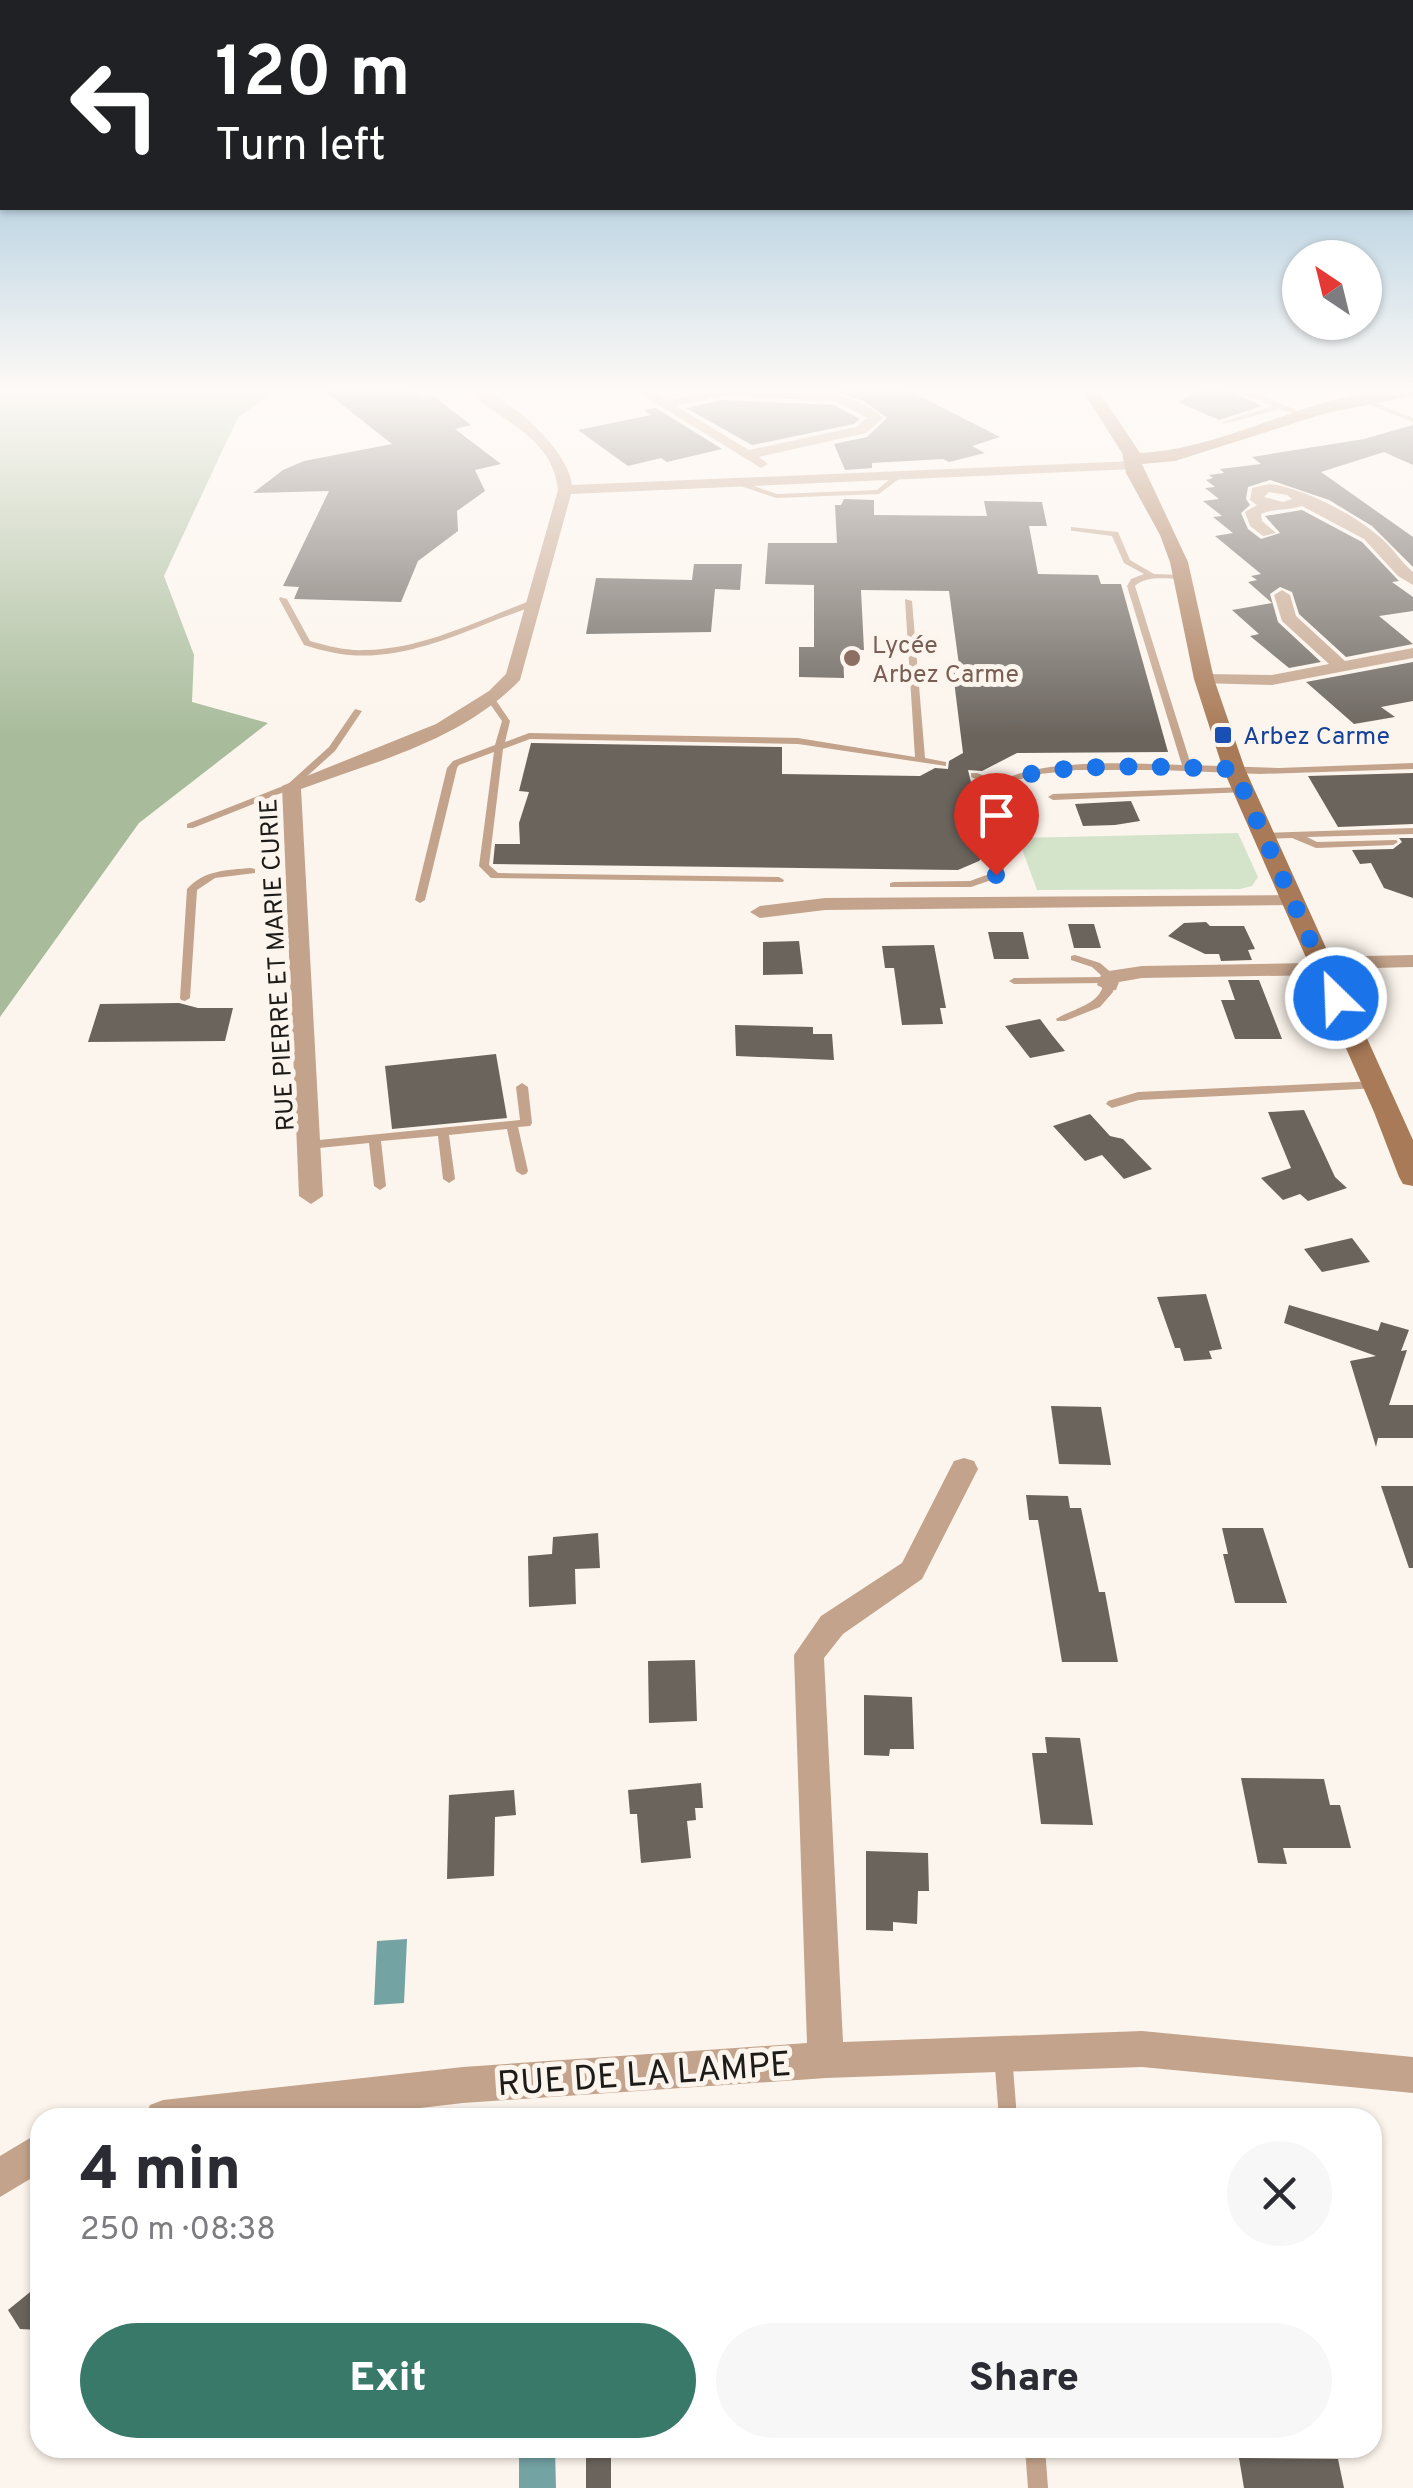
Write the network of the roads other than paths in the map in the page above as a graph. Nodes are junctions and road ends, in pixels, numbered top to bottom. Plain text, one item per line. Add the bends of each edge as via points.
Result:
1 (561, 504) edge
2 (1154, 504) edge
3 (1296, 504) edge
4 (1314, 504) edge
5 (1074, 529) dead end
6 (1268, 533) dead end
7 (1154, 576) junction
8 (1182, 577) junction
9 (1413, 580) edge
10 (1282, 595) dead end
11 (283, 599) dead end
12 (908, 601) dead end
13 (535, 602) junction
14 (1413, 653) edge
15 (1342, 667) junction
16 (1204, 679) junction
17 (492, 700) junction
18 (358, 711) dead end
19 (499, 747) junction
20 (920, 759) junction
21 (943, 764) dead end
22 (1413, 766) edge
23 (1188, 769) junction
24 (974, 776) dead end
25 (1239, 780) junction
26 (997, 784) junction
27 (291, 786) junction
28 (1053, 797) dead end
29 (190, 826) dead end
30 (1413, 831) edge
31 (1292, 834) junction
32 (1264, 836) junction
33 (1394, 842) dead end
34 (251, 871) dead end
35 (779, 880) dead end
36 (894, 885) dead end
37 (420, 900) dead end
38 (1293, 901) junction
39 (760, 912) dead end
40 (1075, 958) dead end
41 (1413, 962) edge
42 (1322, 966) junction
43 (1014, 981) dead end
44 (1108, 981) junction
45 (185, 998) dead end
46 (1061, 1019) dead end
47 (1376, 1085) junction
48 (522, 1086) dead end
49 (1112, 1104) dead end
50 (512, 1125) junction
51 (443, 1132) junction
52 (375, 1139) junction
53 (309, 1144) junction
54 (522, 1171) dead end
55 (1413, 1177) edge
56 (449, 1178) dead end
57 (380, 1186) dead end
58 (311, 1196) dead end
59 (964, 1469) dead end
60 (1002, 2055) junction
61 (826, 2060) junction
62 (1413, 2076) edge
63 (257, 2108) edge
64 (1007, 2108) edge
65 (30, 2157) edge
66 (0, 2178) edge
67 (1036, 2458) edge
68 (1038, 2488) edge

1 - 13 street, RUE PIERRE ET MARIE CURIE
2 - 8 main road
3 - 6 street via 1253,512
4 - 9 street via 1385,550
5 - 7 lane via 1115,534 1127,561
7 - 8 lane
7 - 23 lane via 1132,586
8 - 16 main road
10 - 15 street via 1288,618
11 - 13 lane via 306,643 365,656
12 - 20 lane
13 - 17 street, RUE PIERRE ET MARIE CURIE via 514,676
14 - 15 street
15 - 16 street via 1272,680
16 - 25 main road
17 - 19 lane via 506,721
17 - 27 street, RUE PIERRE ET MARIE CURIE via 454,724
18 - 27 lane via 332,749
19 - 20 lane via 529,736 798,740
19 - 35 lane via 484,866 495,876
19 - 37 lane via 452,768
20 - 21 lane
22 - 25 lane
23 - 25 lane
23 - 26 lane via 1064,768
24 - 26 lane
25 - 28 lane
25 - 32 main road
26 - 36 lane via 989,798 996,875 971,884
27 - 29 lane
27 - 53 street, RUE PIERRE ET MARIE CURIE
30 - 31 lane
31 - 32 lane
31 - 33 lane via 1316,845
32 - 38 main road
34 - 45 lane via 214,874 192,889
38 - 39 street via 844,904
38 - 42 main road
40 - 44 lane via 1096,964
41 - 42 street
42 - 44 street via 1142,972
42 - 47 main road
43 - 44 lane
44 - 46 lane via 1096,1005
47 - 49 lane via 1138,1096
47 - 55 main road
48 - 50 lane via 526,1123
50 - 51 lane
50 - 54 lane
51 - 52 lane
51 - 56 lane
52 - 53 lane
52 - 57 lane
53 - 58 street, RUE PIERRE ET MARIE CURIE
59 - 61 street, RUE DE LA LAMPE via 912,1571 832,1625 810,1655
60 - 61 street, RUE DE LA LAMPE
60 - 62 street, RUE DE LA LAMPE via 1142,2049
60 - 64 lane
61 - 63 street, RUE DE LA LAMPE
65 - 66 street
67 - 68 lane

